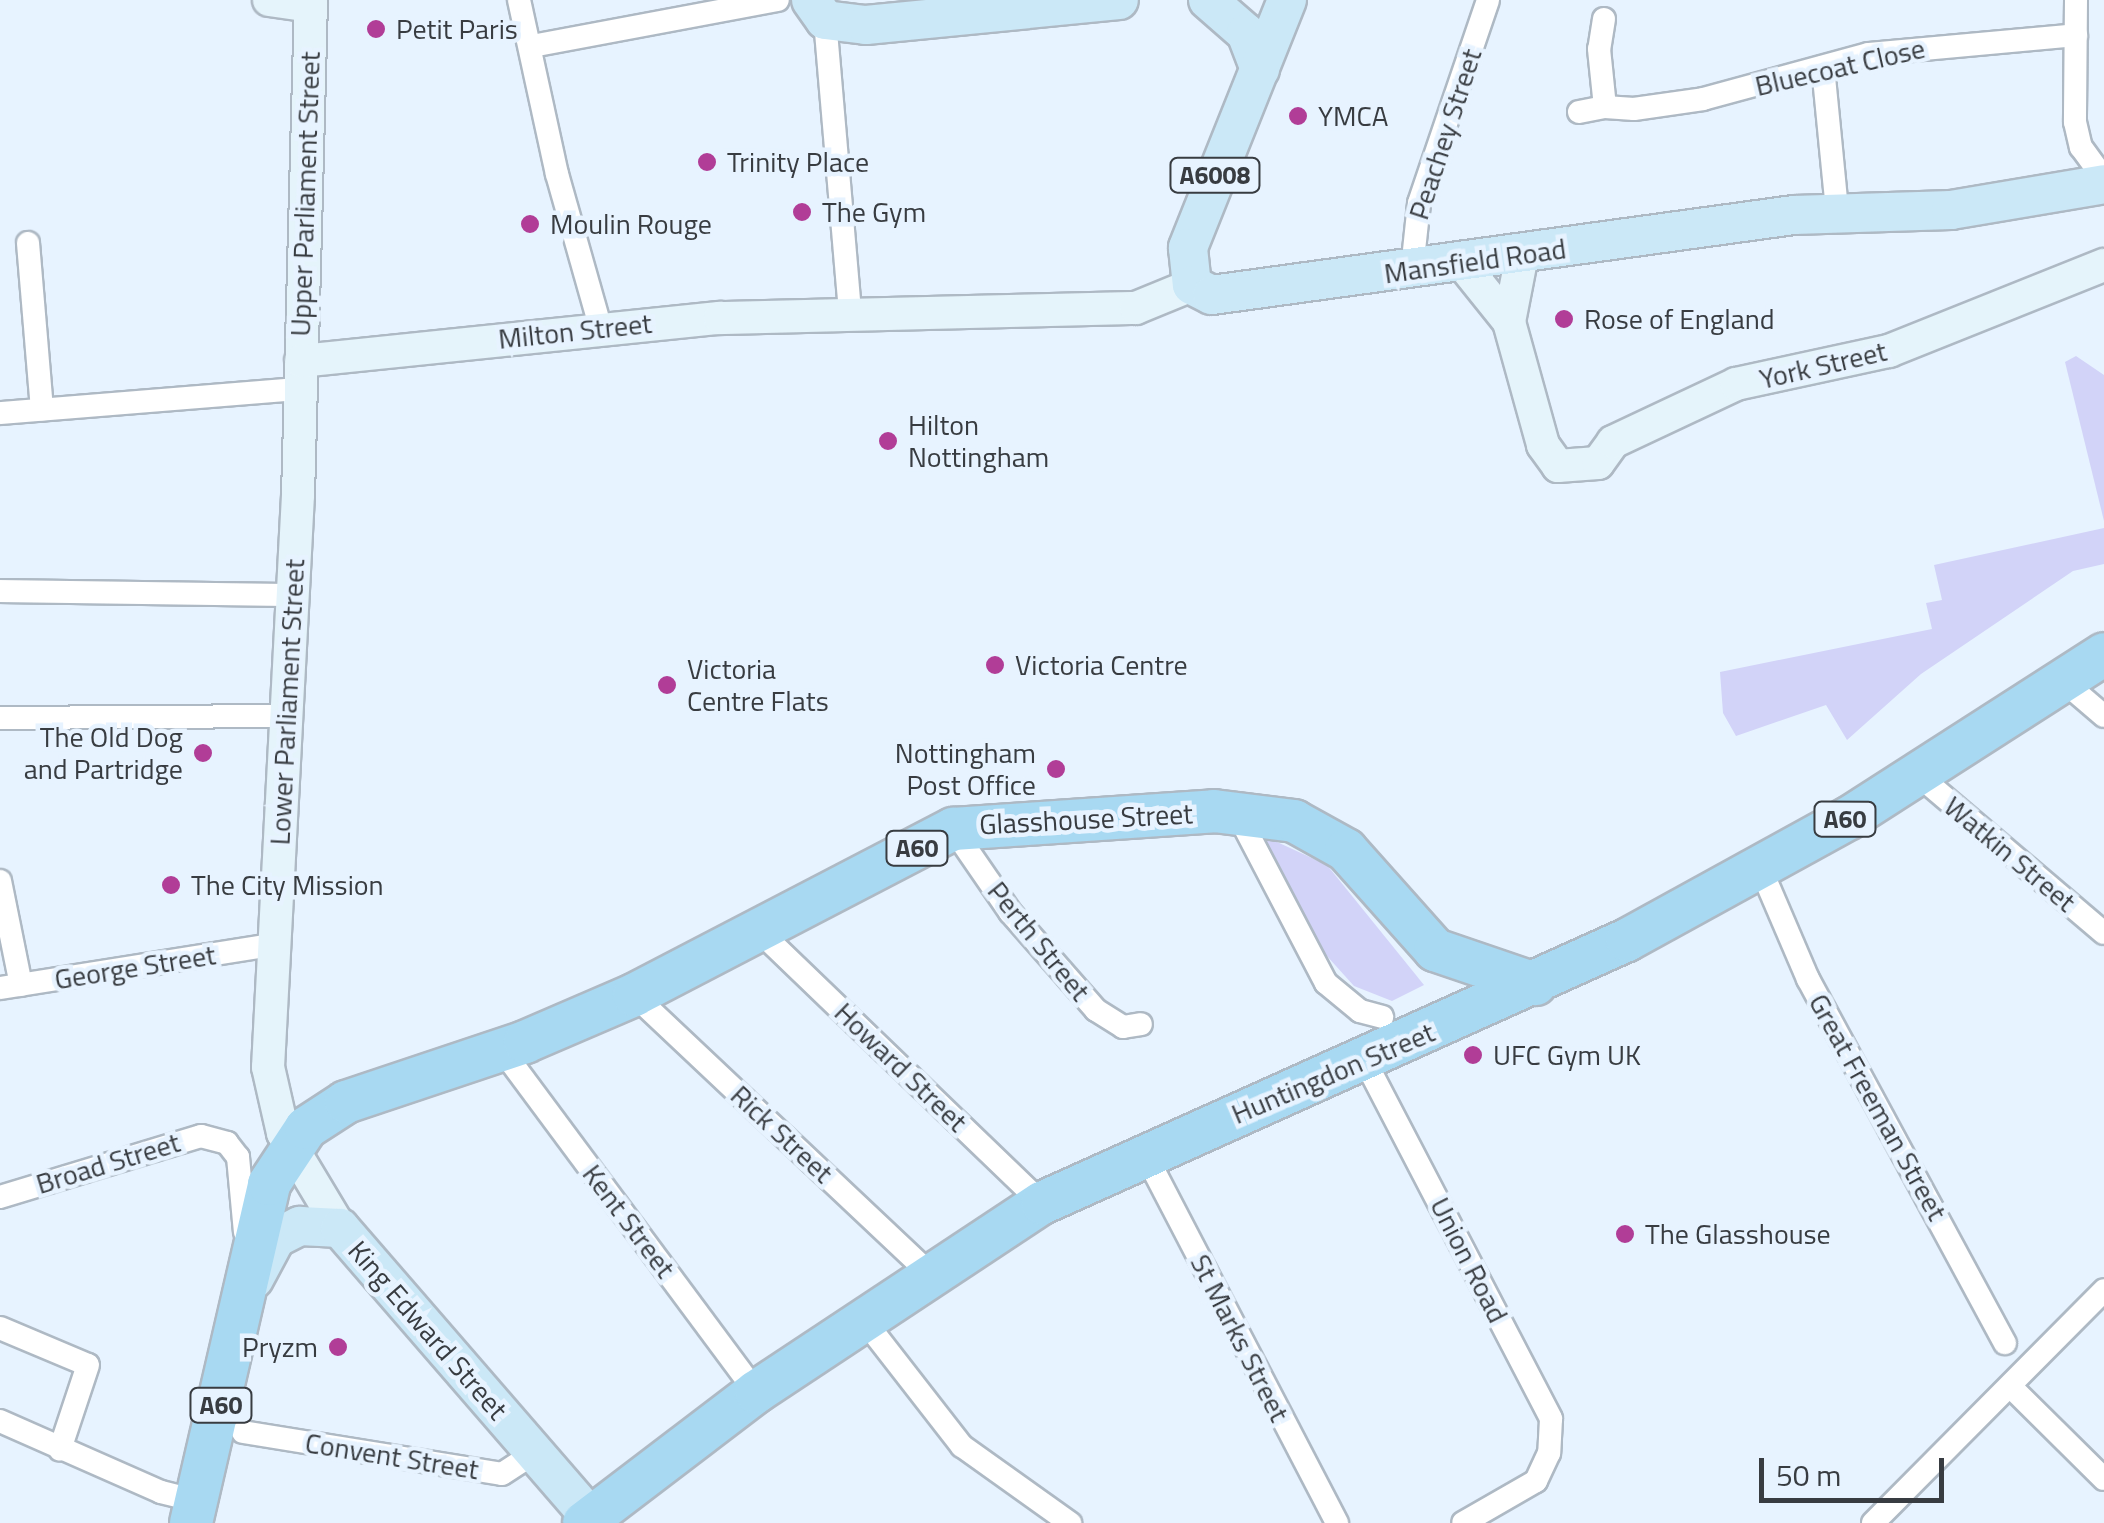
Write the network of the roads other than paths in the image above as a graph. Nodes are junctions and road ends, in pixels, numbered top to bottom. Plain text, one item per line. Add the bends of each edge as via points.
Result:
1 (270, 0) edge
2 (519, 0) edge
3 (778, 0) edge
4 (1119, 0) edge
5 (1208, 0) edge
6 (1287, 0) edge
7 (1488, 0) edge
8 (2076, 0) edge
9 (311, 3) edge
10 (818, 10) edge
11 (1604, 19) dead end
12 (2076, 35) junction
13 (532, 46) junction
14 (1823, 67) junction
15 (1260, 69) junction
16 (1605, 107) junction
17 (1579, 112) dead end
18 (2104, 182) edge
19 (1837, 210) junction
20 (28, 244) dead end
21 (1522, 255) junction
22 (2103, 256) edge
23 (1461, 262) junction
24 (1412, 269) junction
25 (1192, 284) junction
26 (850, 310) junction
27 (1509, 322) junction
28 (600, 326) junction
29 (300, 375) junction
30 (42, 410) junction
31 (0, 413) edge
32 (0, 591) edge
33 (294, 595) junction
34 (2104, 654) edge
35 (2062, 680) junction
36 (289, 716) junction
37 (2104, 716) edge
38 (0, 718) edge
39 (1917, 774) junction
40 (1236, 811) junction
41 (953, 829) junction
42 (1760, 867) junction
43 (0, 882) edge
44 (760, 931) junction
45 (2104, 933) edge
46 (271, 945) junction
47 (1534, 984) junction
48 (10, 986) edge
49 (634, 995) junction
50 (267, 1016) junction
51 (1382, 1018) dead end
52 (1142, 1024) dead end
53 (502, 1050) junction
54 (1366, 1062) junction
55 (332, 1109) junction
56 (290, 1144) junction
57 (1144, 1152) junction
58 (0, 1198) edge
59 (1042, 1202) junction
60 (340, 1228) junction
61 (930, 1273) junction
62 (250, 1286) junction
63 (2104, 1290) edge
64 (863, 1319) junction
65 (0, 1328) edge
66 (2005, 1343) dead end
67 (2010, 1386) junction
68 (756, 1392) junction
69 (7, 1424) edge
70 (243, 1432) dead end
71 (60, 1448) junction
72 (534, 1452) junction
73 (2104, 1479) edge
74 (194, 1512) edge
75 (590, 1521) edge
76 (1070, 1523) edge
77 (1337, 1523) edge
78 (1463, 1523) edge
79 (1873, 1523) edge

1 - 9 street
2 - 13 street
3 - 13 street
4 - 10 main road via 866,25
5 - 15 main road via 1246,32
6 - 15 main road, A6008
7 - 24 street, Peachey Street via 1419,203
8 - 12 street
9 - 29 street, Upper Parliament Street
10 - 26 street
11 - 16 street via 1599,50
12 - 14 street, Bluecoat Close via 1955,42
12 - 18 street via 2080,147
13 - 28 street via 557,174
14 - 16 street, Bluecoat Close via 1703,100
14 - 19 street
15 - 25 main road, A6008 via 1188,248
16 - 17 street, Bluecoat Close
18 - 19 main road, Mansfield Road via 1951,210
19 - 21 main road, Mansfield Road
20 - 30 street
21 - 23 main road, Mansfield Road
21 - 27 street
22 - 27 street, York Street via 1889,352 1736,384 1613,442 1594,475 1554,463 1543,445
23 - 24 main road, Mansfield Road
23 - 27 street
24 - 25 main road, Mansfield Road via 1225,296
25 - 26 street via 1136,308
26 - 28 street, Milton Street
28 - 29 street, Milton Street
29 - 30 street
29 - 33 street, Lower Parliament Street
30 - 31 street
32 - 33 street
33 - 36 street, Lower Parliament Street
34 - 35 highway, Huntingdon Street / A60
35 - 37 street
35 - 39 highway, Huntingdon Street / A60
36 - 38 street
36 - 46 street, Lower Parliament Street
39 - 42 highway, Huntingdon Street / A60
39 - 45 street, Watkin Street
40 - 41 highway, Glasshouse Street / A60
40 - 47 highway, Glasshouse Street / A60 via 1310,825 1374,877 1434,950
40 - 51 street via 1326,983 1360,1011
41 - 44 highway, Glasshouse Street / A60
41 - 52 street, Perth Street via 1010,912 1096,1010 1124,1026
42 - 47 highway, Huntingdon Street / A60
42 - 66 street, Great Freeman Street via 1808,979
43 - 48 street
44 - 49 highway, Glasshouse Street / A60
44 - 59 street, Howard Street
46 - 48 street, George Street
46 - 50 street, Lower Parliament Street
47 - 54 highway, Huntingdon Street / A60
49 - 53 highway, Glasshouse Street / A60
49 - 61 street, Rick Street
50 - 55 street, Lower Parliament Street via 285,1088
50 - 56 street, Lower Parliament Street via 268,1067
53 - 55 highway, Glasshouse Street / A60
53 - 68 street, Kent Street
54 - 57 highway, Huntingdon Street / A60
54 - 78 street, Union Road via 1551,1419 1546,1462 1523,1492
55 - 56 highway, Glasshouse Street / A60
56 - 60 street, Lower Parliament Street
56 - 62 highway, A60 via 269,1184
57 - 59 highway, Huntingdon Street / A60
57 - 77 street, St Marks Street
58 - 62 street, Broad Street via 182,1137 216,1139 239,1160
59 - 61 highway, Huntingdon Street / A60
60 - 62 main road, King Edward Street via 300,1226 276,1238
60 - 72 main road, King Edward Street
61 - 64 highway, Huntingdon Street / A60
62 - 74 highway, A60
63 - 67 street
64 - 68 highway, Huntingdon Street / A60
64 - 76 street via 962,1446
65 - 71 street via 88,1365
67 - 73 street
67 - 79 street
68 - 75 highway, Huntingdon Street / A60
69 - 71 street
70 - 72 street, Convent Street via 502,1474
71 - 74 street
72 - 75 main road, King Edward Street

